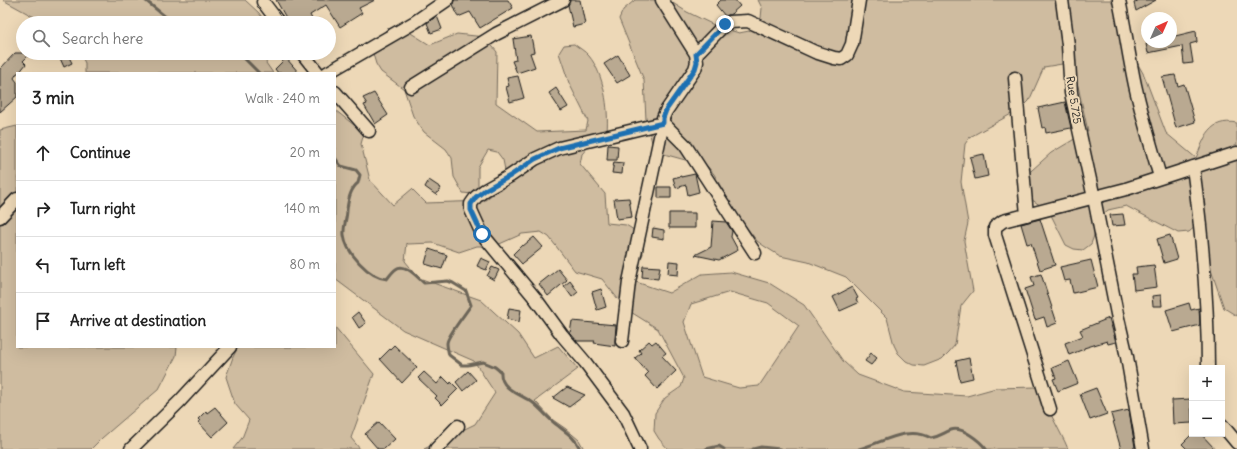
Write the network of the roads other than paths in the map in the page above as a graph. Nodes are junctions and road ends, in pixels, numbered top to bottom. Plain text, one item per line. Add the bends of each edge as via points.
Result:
1 (447, 0) edge
2 (563, 0) edge
3 (662, 0) edge
4 (859, 0) edge
5 (1062, 0) edge
6 (1119, 0) edge
7 (261, 3) edge
8 (272, 16) edge
9 (696, 54) junction
10 (308, 60) edge
11 (317, 72) edge
12 (330, 72) edge
13 (1015, 78) dead end
14 (411, 87) dead end
15 (336, 93) edge
16 (663, 123) junction
17 (369, 131) dead end
18 (1237, 153) edge
19 (1192, 167) junction
20 (1160, 177) junction
21 (1094, 198) junction
22 (16, 200) edge
23 (1027, 215) junction
24 (0, 217) edge
25 (755, 253) dead end
26 (622, 341) dead end
27 (229, 348) edge
28 (1208, 365) edge
29 (1050, 408) dead end
30 (458, 426) dead end
31 (1225, 429) edge
32 (1237, 443) edge
33 (131, 449) edge
34 (436, 449) edge
35 (640, 449) edge
36 (1143, 449) edge

1 - 12 street via 415,22
2 - 14 street via 496,34
3 - 9 street
4 - 9 street via 852,44 847,56 841,59 815,52 748,21 725,24
5 - 21 street, Rue 5.725 via 1071,93
6 - 20 street via 1135,84
7 - 8 street
9 - 16 street via 695,69 666,110
10 - 11 street
13 - 23 street
15 - 17 street
16 - 25 street via 685,145
16 - 26 street via 629,282
16 - 35 street via 559,148 535,159 485,190 471,204 471,210 482,234 536,298 606,389 623,413
18 - 19 street
19 - 20 street
19 - 28 street via 1205,279
20 - 21 street
21 - 23 street
21 - 36 street, Rue 5.725
22 - 24 street
23 - 29 street via 998,224 995,235
27 - 33 street
30 - 34 street
31 - 32 street

